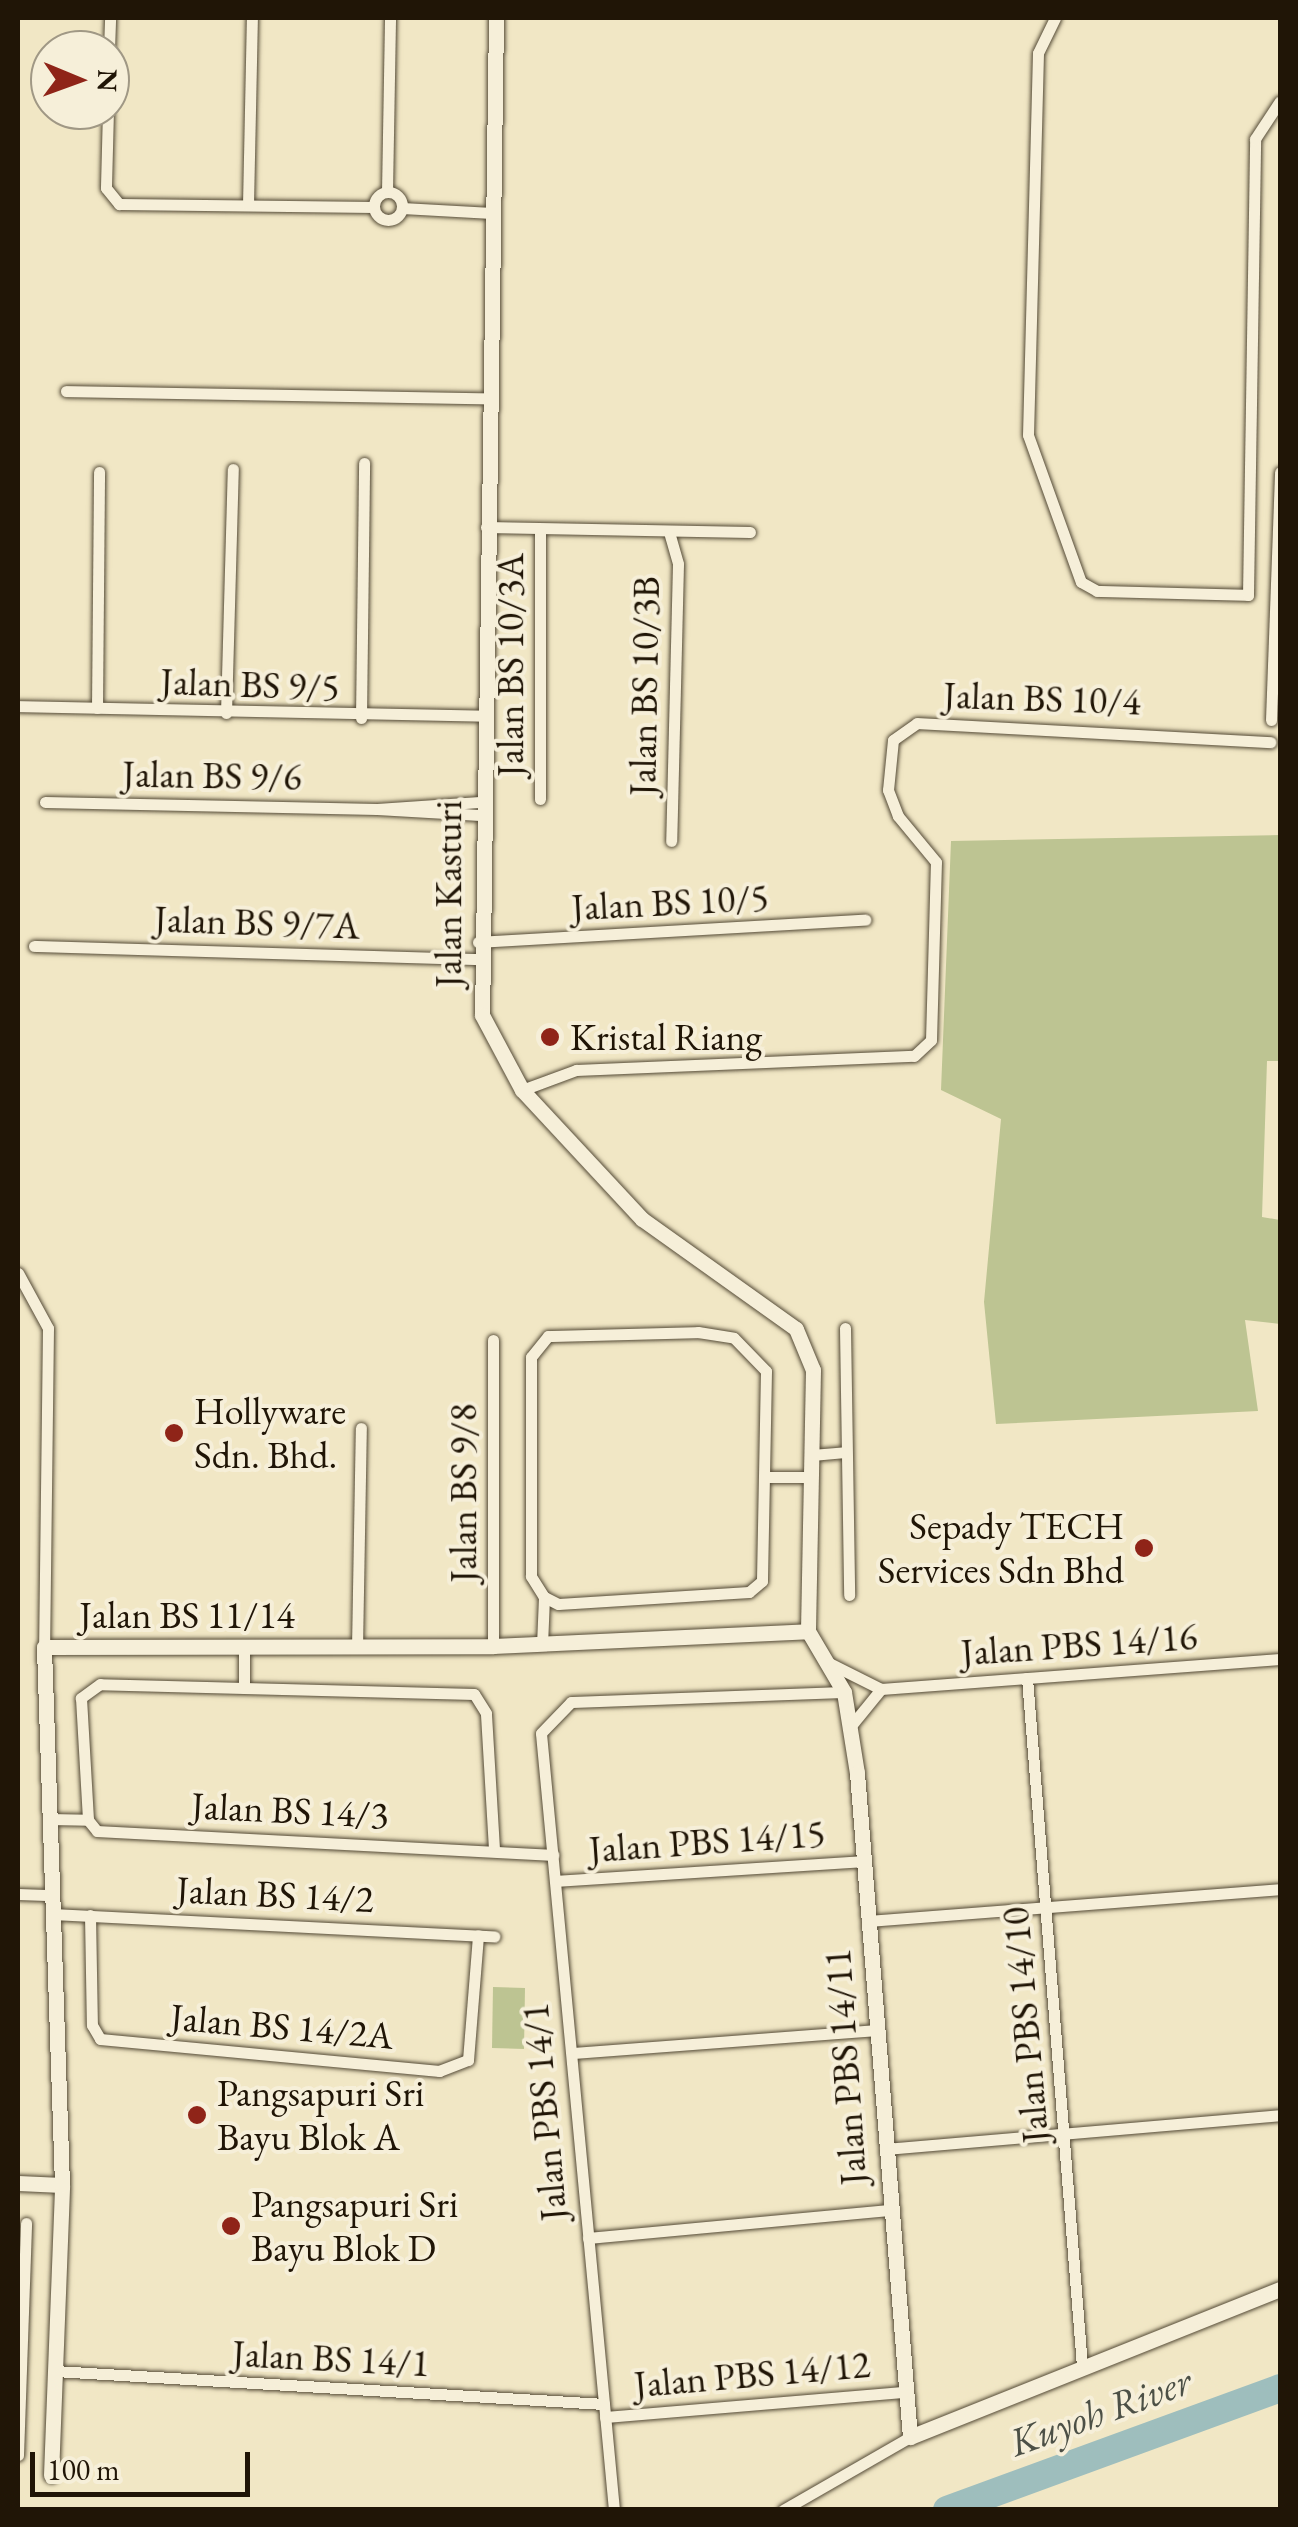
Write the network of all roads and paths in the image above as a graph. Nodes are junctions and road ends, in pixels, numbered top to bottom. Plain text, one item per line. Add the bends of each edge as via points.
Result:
1 (252, 18) edge
2 (390, 18) edge
3 (496, 18) edge
4 (1055, 18) edge
5 (1280, 100) edge
6 (108, 130) edge
7 (387, 192) junction
8 (248, 205) junction
9 (374, 207) junction
10 (402, 208) junction
11 (492, 213) junction
12 (66, 391) dead end
13 (488, 398) junction
14 (364, 463) dead end
15 (233, 469) dead end
16 (99, 472) dead end
17 (1280, 472) edge
18 (486, 527) junction
19 (540, 530) junction
20 (669, 532) junction
21 (750, 532) dead end
22 (18, 706) edge
23 (96, 708) junction
24 (226, 713) junction
25 (481, 716) junction
26 (361, 718) junction
27 (1271, 720) dead end
28 (1270, 742) dead end
29 (540, 799) dead end
30 (45, 802) dead end
31 (480, 808) junction
32 (671, 841) dead end
33 (866, 920) dead end
34 (478, 942) junction
35 (34, 946) dead end
36 (477, 959) junction
37 (522, 1090) junction
38 (18, 1274) edge
39 (846, 1328) dead end
40 (493, 1340) dead end
41 (362, 1428) dead end
42 (845, 1452) junction
43 (812, 1454) junction
44 (765, 1477) junction
45 (812, 1478) junction
46 (850, 1595) dead end
47 (544, 1598) junction
48 (808, 1630) junction
49 (542, 1645) junction
50 (492, 1646) junction
51 (44, 1647) junction
52 (244, 1647) junction
53 (357, 1648) junction
54 (1280, 1659) edge
55 (830, 1663) junction
56 (1027, 1678) junction
57 (244, 1688) junction
58 (881, 1689) junction
59 (844, 1692) junction
60 (850, 1726) junction
61 (49, 1820) junction
62 (88, 1820) junction
63 (494, 1850) junction
64 (554, 1855) junction
65 (862, 1861) junction
66 (556, 1882) junction
67 (1280, 1889) edge
68 (18, 1894) edge
69 (52, 1894) junction
70 (1046, 1907) junction
71 (53, 1914) junction
72 (90, 1915) junction
73 (866, 1921) junction
74 (478, 1935) junction
75 (494, 1936) dead end
76 (875, 2030) junction
77 (572, 2054) junction
78 (1280, 2115) edge
79 (1064, 2134) junction
80 (885, 2149) junction
81 (18, 2183) edge
82 (62, 2185) junction
83 (889, 2210) junction
84 (26, 2223) dead end
85 (588, 2238) junction
86 (1280, 2289) edge
87 (1082, 2366) junction
88 (56, 2372) junction
89 (904, 2392) junction
90 (604, 2410) junction
91 (910, 2437) junction
92 (18, 2455) edge
93 (51, 2475) dead end
94 (614, 2510) edge
95 (783, 2510) edge

1 - 8 street
2 - 7 street
3 - 11 street, Jalan Kasturi
4 - 5 street via 1038,53 1028,435 1081,582 1097,591 1248,595 1255,139
6 - 8 street via 110,199
7 - 9 street
7 - 10 street
8 - 9 street
9 - 10 street via 390,221
10 - 11 street
11 - 13 street, Jalan Kasturi
12 - 13 street
13 - 18 street, Jalan Kasturi
14 - 26 street
15 - 24 street
16 - 23 street
17 - 27 street
18 - 19 street
18 - 25 street, Jalan Kasturi
19 - 20 street
19 - 29 street, Jalan BS 10/3A
20 - 21 street
20 - 32 street, Jalan BS 10/3B via 678,564
22 - 23 street, Jalan BS 9/5
23 - 24 street, Jalan BS 9/5
24 - 26 street, Jalan BS 9/5
25 - 26 street, Jalan BS 9/5
25 - 31 street, Jalan Kasturi
28 - 37 street, Jalan BS 10/4 via 917,724 892,740 888,790 898,816 936,862 931,1040 914,1056 576,1070
30 - 31 street, Jalan BS 9/6
31 - 34 street, Jalan Kasturi
33 - 34 street, Jalan BS 10/5
34 - 36 street, Jalan Kasturi
35 - 36 street, Jalan BS 9/7A
36 - 37 street, Jalan Kasturi via 482,1015
37 - 43 street, Jalan Kasturi via 642,1219 796,1330 813,1370
38 - 51 street via 48,1328
39 - 42 street
40 - 50 street, Jalan BS 9/8
41 - 53 street
42 - 43 street
42 - 46 street
43 - 45 street, Jalan Kasturi
44 - 45 street
44 - 47 street via 762,1581 749,1592 558,1604
44 - 47 street via 766,1370 734,1338 548,1336 531,1357 530,1576
45 - 48 street, Jalan Kasturi
47 - 49 street
48 - 49 street, Jalan BS 11/14
48 - 55 street, Jalan PBS 14/11
49 - 50 street, Jalan BS 11/14
50 - 53 street, Jalan BS 11/14
51 - 52 street, Jalan BS 11/14
51 - 61 street, Jalan BS 11/14
52 - 53 street, Jalan BS 11/14
52 - 57 street
54 - 56 street, Jalan PBS 14/16
55 - 58 street
55 - 59 street, Jalan PBS 14/11
56 - 58 street, Jalan PBS 14/16
56 - 70 street, Jalan PBS 14/10
57 - 62 street via 88,1687 81,1698
57 - 63 street via 474,1694 486,1713
58 - 60 street
59 - 60 street, Jalan PBS 14/11
59 - 64 street, Jalan PBS 14/1 via 571,1702 553,1712 541,1733
60 - 65 street, Jalan PBS 14/11
61 - 62 street, Jalan BS 14/3
61 - 69 street, Jalan BS 11/14
62 - 63 street, Jalan BS 14/3 via 97,1830
63 - 64 street, Jalan BS 14/3
64 - 66 street, Jalan PBS 14/1
65 - 66 street, Jalan PBS 14/15
65 - 73 street, Jalan PBS 14/11
66 - 77 street, Jalan PBS 14/1
67 - 70 street
68 - 69 street
69 - 71 street, Jalan BS 11/14
70 - 73 street
70 - 79 street, Jalan PBS 14/10
71 - 72 street, Jalan BS 14/2
71 - 82 street, Jalan BS 11/14
72 - 74 street, Jalan BS 14/2
72 - 74 street, Jalan BS 14/2A via 96,2035 439,2070 464,2066
73 - 76 street, Jalan PBS 14/11
74 - 75 street, Jalan BS 14/2
76 - 77 street
76 - 80 street, Jalan PBS 14/11
77 - 85 street, Jalan PBS 14/1
78 - 79 street
79 - 80 street
79 - 87 street, Jalan PBS 14/10
80 - 83 street, Jalan PBS 14/11
81 - 82 street
82 - 88 street, Jalan BS 11/14
83 - 85 street
83 - 89 street, Jalan PBS 14/11
84 - 92 street
85 - 90 street, Jalan PBS 14/1
86 - 87 street
87 - 91 street
88 - 90 street, Jalan BS 14/1
88 - 93 street, Jalan BS 11/14
89 - 90 street, Jalan PBS 14/12
89 - 91 street, Jalan PBS 14/11
90 - 94 street, Jalan PBS 14/1
91 - 95 street

